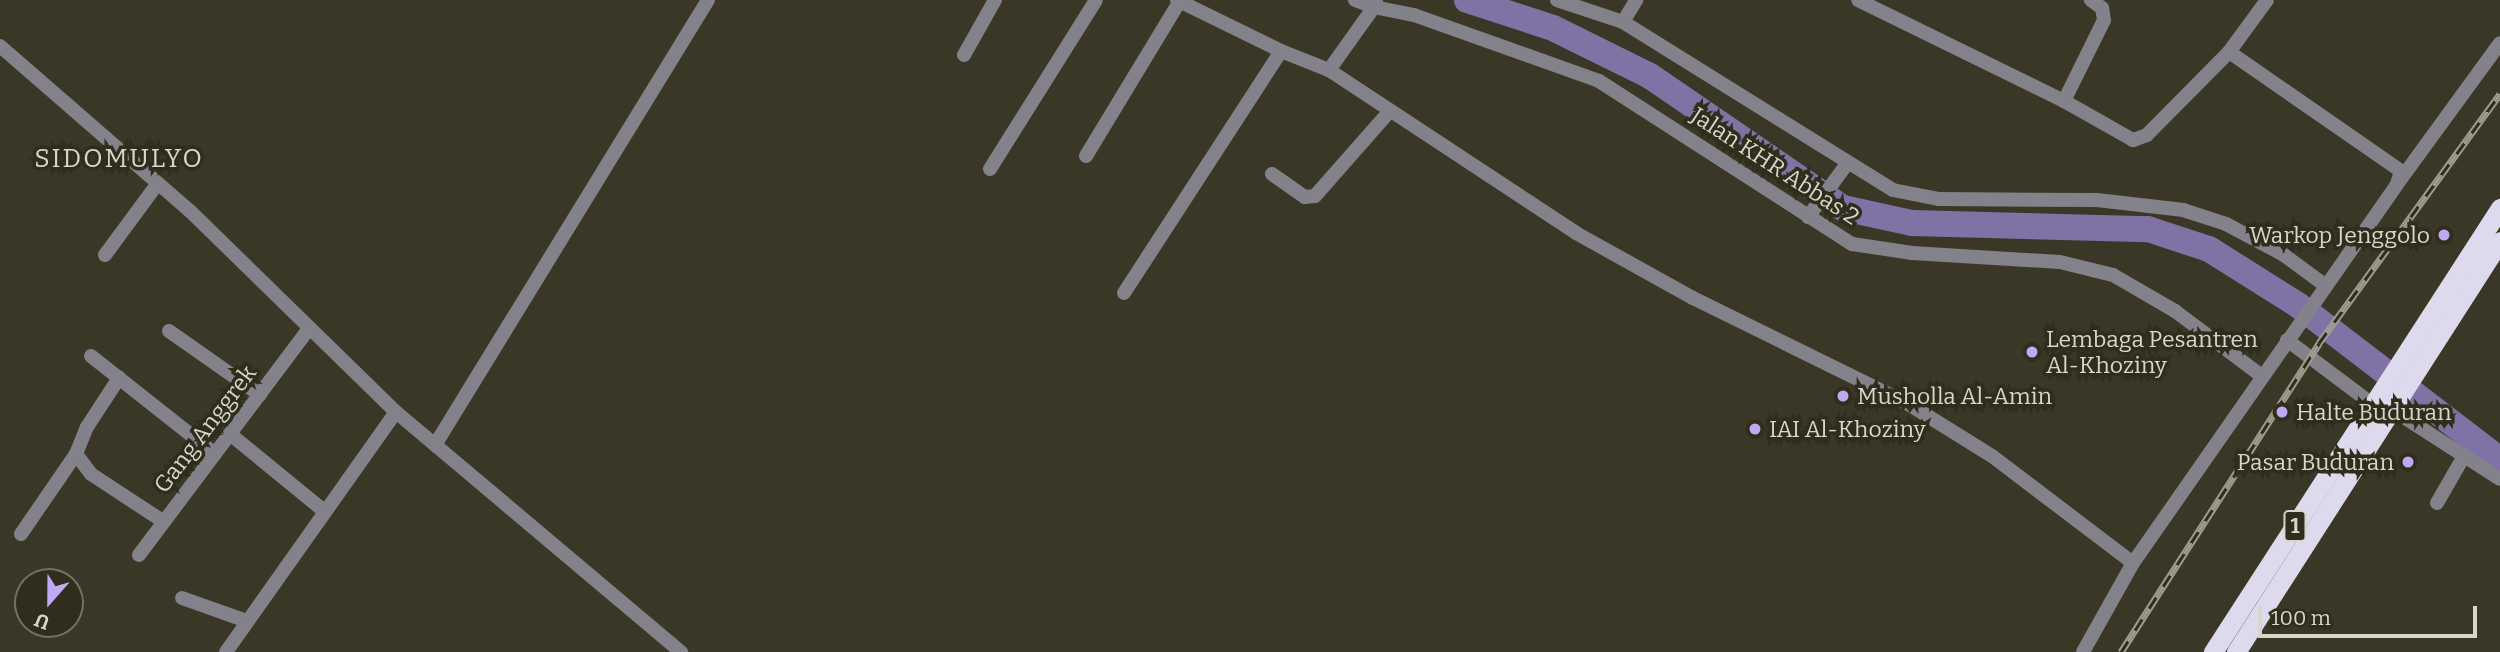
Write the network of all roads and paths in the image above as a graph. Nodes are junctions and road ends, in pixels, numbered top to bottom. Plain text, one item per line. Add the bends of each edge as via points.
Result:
1 (708, 0) edge
2 (995, 0) edge
3 (1096, 0) edge
4 (1355, 0) edge
5 (1557, 0) edge
6 (1636, 0) edge
7 (1857, 0) edge
8 (2091, 0) edge
9 (2267, 0) edge
10 (1179, 1) edge
11 (1375, 4) edge
12 (1623, 22) junction
13 (2500, 43) edge
14 (1281, 51) junction
15 (2229, 52) junction
16 (3, 54) edge
17 (964, 55) dead end
18 (1329, 70) junction
19 (2064, 101) junction
20 (1390, 111) junction
21 (1086, 156) dead end
22 (990, 169) dead end
23 (1843, 169) junction
24 (1272, 174) dead end
25 (158, 183) junction
26 (2397, 184) junction
27 (2500, 208) edge
28 (1810, 214) junction
29 (2500, 241) edge
30 (105, 255) dead end
31 (2326, 286) junction
32 (1124, 293) dead end
33 (308, 330) junction
34 (169, 331) dead end
35 (2287, 340) junction
36 (91, 356) dead end
37 (2411, 366) junction
38 (2262, 376) junction
39 (119, 378) junction
40 (260, 395) junction
41 (2385, 406) junction
42 (396, 412) junction
43 (230, 434) junction
44 (435, 445) junction
45 (76, 454) junction
46 (215, 454) junction
47 (2465, 456) junction
48 (2500, 479) edge
49 (2437, 503) dead end
50 (324, 511) junction
51 (164, 523) junction
52 (21, 534) dead end
53 (139, 555) dead end
54 (2133, 563) junction
55 (182, 598) dead end
56 (247, 621) junction
57 (226, 652) edge
58 (681, 652) edge
59 (2083, 652) edge
60 (2213, 652) edge
61 (2236, 652) edge

1 - 44 street
2 - 17 street
3 - 22 street
4 - 11 street, Jalan KHR Abbas 2
5 - 12 street
6 - 12 street
7 - 19 street
8 - 19 street via 2102,8 2104,20
9 - 15 street
10 - 14 street
10 - 21 street
11 - 18 street
11 - 28 street, Jalan KHR Abbas 2 via 1599,81
12 - 23 street via 1775,113
13 - 26 street
14 - 18 street
14 - 32 street
15 - 19 street via 2141,139 2124,137
15 - 26 street via 2390,160 2400,171
16 - 25 street
18 - 20 street
20 - 24 street via 1315,197 1305,197
20 - 54 street via 1576,233 1693,298 1910,405 1992,456
23 - 28 street
23 - 31 street via 1915,196 2097,200 2194,212 2284,255
25 - 30 street
25 - 33 street
26 - 31 street
27 - 37 highway, 1
28 - 38 street, Jalan KHR Abbas 2 via 1835,236 1871,249 2060,262 2113,275 2175,311
29 - 37 highway, 1
31 - 35 street
33 - 40 street, Gang Anggrek
33 - 42 street
34 - 40 street
35 - 38 street
35 - 41 street
36 - 39 street
37 - 41 highway, 1
38 - 54 street
39 - 45 street via 87,427
39 - 46 street
40 - 43 street, Gang Anggrek
41 - 47 street
41 - 60 highway, 1
41 - 61 highway, 1
42 - 44 street
42 - 50 street
43 - 46 street, Gang Anggrek
43 - 50 street
44 - 58 street
45 - 51 street via 91,474
45 - 52 street
46 - 51 street, Gang Anggrek
47 - 48 street
47 - 49 street
50 - 56 street
51 - 53 street, Gang Anggrek
54 - 59 street
55 - 56 street
56 - 57 street

